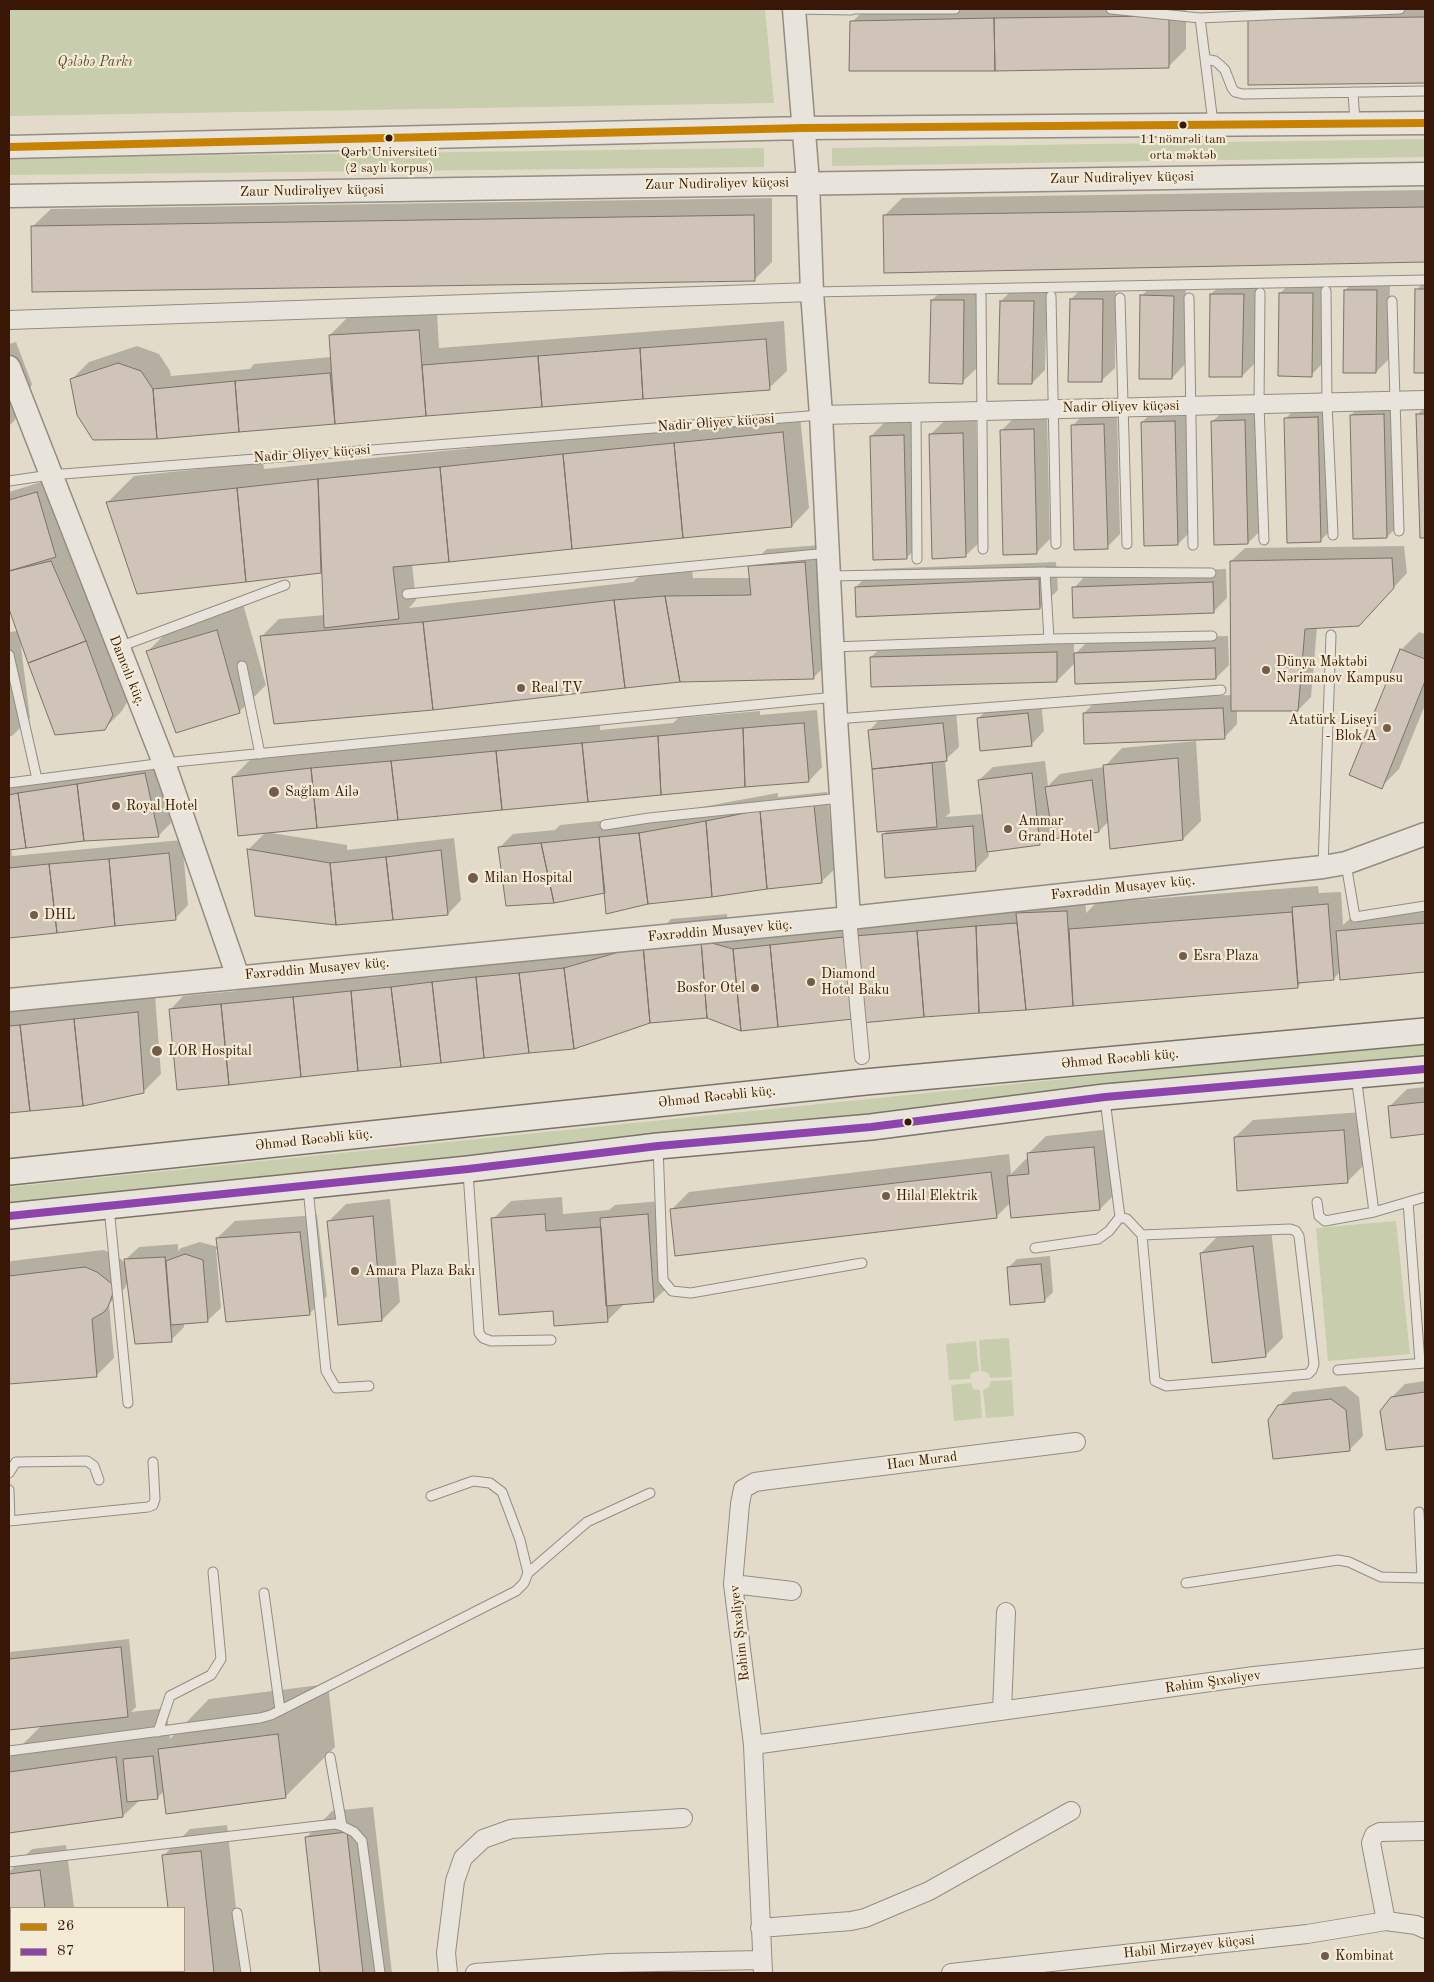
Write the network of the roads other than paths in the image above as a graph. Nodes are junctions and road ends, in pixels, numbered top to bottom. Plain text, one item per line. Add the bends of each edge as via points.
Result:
1 (794, 9) edge
2 (851, 9) edge
3 (955, 9) edge
4 (1111, 9) edge
5 (1400, 9) edge
6 (1228, 12) edge
7 (1200, 18) junction
8 (1205, 59) junction
9 (1425, 91) edge
10 (1353, 92) junction
11 (1355, 123) junction
12 (1425, 123) edge
13 (1213, 124) junction
14 (804, 128) junction
15 (9, 147) edge
16 (1425, 174) edge
17 (808, 182) junction
18 (9, 196) edge
19 (1425, 280) edge
20 (1326, 290) dead end
21 (812, 292) junction
22 (1260, 293) dead end
23 (981, 295) dead end
24 (1051, 296) dead end
25 (1120, 298) dead end
26 (1188, 298) dead end
27 (1392, 301) dead end
28 (9, 320) edge
29 (9, 367) edge
30 (1425, 400) edge
31 (1396, 401) junction
32 (1327, 403) junction
33 (1259, 404) junction
34 (1191, 406) junction
35 (1055, 408) junction
36 (1122, 409) junction
37 (983, 411) junction
38 (916, 412) junction
39 (821, 415) junction
40 (50, 475) junction
41 (9, 481) edge
42 (1399, 530) dead end
43 (1333, 535) dead end
44 (1264, 540) dead end
45 (1056, 544) dead end
46 (1127, 544) dead end
47 (1193, 545) dead end
48 (983, 549) dead end
49 (828, 553) junction
50 (917, 559) dead end
51 (1045, 572) junction
52 (1211, 573) dead end
53 (829, 576) junction
54 (285, 585) dead end
55 (407, 594) dead end
56 (1331, 635) dead end
57 (1212, 636) dead end
58 (1049, 639) junction
59 (118, 647) junction
60 (833, 647) junction
61 (9, 655) edge
62 (242, 666) dead end
63 (1222, 690) dead end
64 (835, 708) junction
65 (260, 754) junction
66 (164, 763) junction
67 (37, 779) junction
68 (9, 783) edge
69 (841, 798) junction
70 (605, 825) dead end
71 (1425, 834) edge
72 (1346, 863) junction
73 (1324, 866) junction
74 (1425, 906) edge
75 (849, 918) junction
76 (238, 977) junction
77 (9, 1000) edge
78 (1425, 1031) edge
79 (862, 1057) dead end
80 (1425, 1069) edge
81 (1356, 1076) junction
82 (1105, 1097) junction
83 (658, 1146) junction
84 (468, 1169) junction
85 (9, 1172) edge
86 (307, 1185) junction
87 (1425, 1197) edge
88 (1317, 1202) dead end
89 (1408, 1202) junction
90 (108, 1206) junction
91 (1374, 1212) junction
92 (9, 1216) edge
93 (1120, 1217) junction
94 (1142, 1235) junction
95 (1035, 1248) dead end
96 (862, 1263) dead end
97 (551, 1340) dead end
98 (1423, 1363) edge
99 (1338, 1370) dead end
100 (369, 1386) dead end
101 (128, 1403) dead end
102 (1076, 1442) dead end
103 (154, 1462) dead end
104 (9, 1473) edge
105 (99, 1480) dead end
106 (768, 1480) joint
107 (9, 1490) edge
108 (650, 1493) dead end
109 (431, 1496) dead end
110 (1419, 1512) dead end
111 (9, 1521) edge
112 (213, 1572) dead end
113 (528, 1573) junction
114 (1424, 1578) edge
115 (1186, 1583) dead end
116 (733, 1584) junction
117 (792, 1590) dead end
118 (264, 1593) dead end
119 (1006, 1612) dead end
120 (1425, 1658) edge
121 (280, 1710) junction
122 (1002, 1711) junction
123 (158, 1732) junction
124 (753, 1745) junction
125 (9, 1751) edge
126 (330, 1757) dead end
127 (1071, 1811) dead end
128 (683, 1818) dead end
129 (342, 1826) junction
130 (1425, 1832) edge
131 (9, 1862) edge
132 (237, 1913) dead end
133 (1386, 1921) junction
134 (760, 1928) junction
135 (1425, 1929) edge
136 (762, 1966) edge
137 (246, 1973) edge
138 (380, 1973) edge
139 (448, 1973) edge
140 (475, 1973) edge
141 (951, 1973) edge

1 - 2 lane
1 - 14 street
2 - 3 lane
4 - 7 lane
5 - 6 lane
6 - 7 lane
7 - 8 lane
8 - 10 lane via 1220,65 1235,92 1243,94
8 - 13 lane
9 - 10 lane
10 - 11 lane
11 - 12 street
11 - 13 street
13 - 14 street
14 - 15 street
14 - 17 street
16 - 17 street, Zaur Nudirəliyev küçəsi
17 - 18 street, Zaur Nudirəliyev küçəsi
17 - 21 street
19 - 21 lane
20 - 32 lane
21 - 28 street
21 - 39 street
22 - 33 lane
23 - 37 lane
24 - 35 lane
25 - 36 lane
26 - 34 lane
27 - 31 lane
29 - 40 street, Damcılı küç.
30 - 31 street, Nadir Əliyev küçəsi
31 - 32 street, Nadir Əliyev küçəsi
31 - 42 lane
32 - 33 street, Nadir Əliyev küçəsi
32 - 43 lane
33 - 34 street, Nadir Əliyev küçəsi
33 - 44 lane
34 - 36 street, Nadir Əliyev küçəsi
34 - 47 lane
35 - 36 street, Nadir Əliyev küçəsi
35 - 37 street, Nadir Əliyev küçəsi
35 - 45 lane
36 - 46 lane
37 - 38 street, Nadir Əliyev küçəsi
37 - 48 lane
38 - 39 street, Nadir Əliyev küçəsi
38 - 50 lane
39 - 40 lane, Nadir Əliyev küçəsi
39 - 49 street
40 - 41 lane, Nadir Əliyev küçəsi
40 - 59 street, Damcılı küç.
49 - 53 street
49 - 55 lane
51 - 52 lane
51 - 53 lane
51 - 58 lane
53 - 60 street
54 - 59 lane
56 - 73 lane
57 - 58 lane
58 - 60 lane
59 - 66 street, Damcılı küç.
60 - 64 street
61 - 67 lane
62 - 65 lane
63 - 64 lane
64 - 65 lane
64 - 69 street
65 - 66 lane
66 - 67 lane
66 - 76 street, Damcılı küç.
67 - 68 lane
69 - 70 lane
69 - 75 street
71 - 72 street, Fəxrəddin Musayev küç.
72 - 73 street, Fəxrəddin Musayev küç.
72 - 74 lane via 1355,917
73 - 75 street, Fəxrəddin Musayev küç.
75 - 76 street, Fəxrəddin Musayev küç.
75 - 79 street
76 - 77 street, Fəxrəddin Musayev küç.
78 - 85 main road, Əhməd Rəcəbli küç. via 866,1082
80 - 81 main road
81 - 82 main road
81 - 91 lane
82 - 83 main road via 871,1127
82 - 93 lane
83 - 84 main road
83 - 96 lane via 663,1280 672,1291 691,1293
84 - 86 main road
84 - 97 lane via 479,1333 491,1341
86 - 90 main road
86 - 100 lane via 326,1371 336,1388
87 - 89 lane
88 - 91 lane via 1319,1216 1326,1221
89 - 91 lane
89 - 98 lane
90 - 92 main road
90 - 101 lane
93 - 94 lane via 1127,1219
93 - 95 lane via 1098,1239
94 - 94 lane via 1155,1381 1166,1386 1308,1374 1312,1370 1314,1364 1296,1231
98 - 99 lane
102 - 106 street, Hacı Murad
103 - 111 lane via 153,1505
104 - 105 lane via 16,1462 86,1461 94,1466
106 - 116 street, Rəhim Şıxəliyev via 755,1482 743,1489
107 - 111 lane
108 - 113 lane via 587,1522
109 - 113 lane via 473,1481 490,1483 502,1492
110 - 114 lane
112 - 123 lane via 221,1659 211,1675 170,1696
113 - 121 lane via 516,1591
114 - 115 lane via 1381,1577 1338,1560
116 - 117 street
116 - 124 street, Rəhim Şıxəliyev
118 - 121 lane
119 - 122 street
120 - 122 street, Rəhim Şıxəliyev via 1254,1676
121 - 123 lane via 260,1718
122 - 124 street, Rəhim Şıxəliyev
123 - 125 lane
124 - 134 street, Rəhim Şıxəliyev
126 - 129 lane
127 - 134 street via 929,1891 865,1918
128 - 139 street via 511,1828 483,1838 463,1858 456,1880 446,1953
129 - 131 lane via 335,1824
129 - 138 lane via 362,1841
130 - 133 street via 1380,1832 1374,1835 1371,1843
132 - 137 lane
133 - 135 street, Habil Mirzəyev küçəsi
133 - 141 street, Habil Mirzəyev küçəsi via 1307,1934
134 - 136 street, Rəhim Şıxəliyev
136 - 140 street via 610,1963

